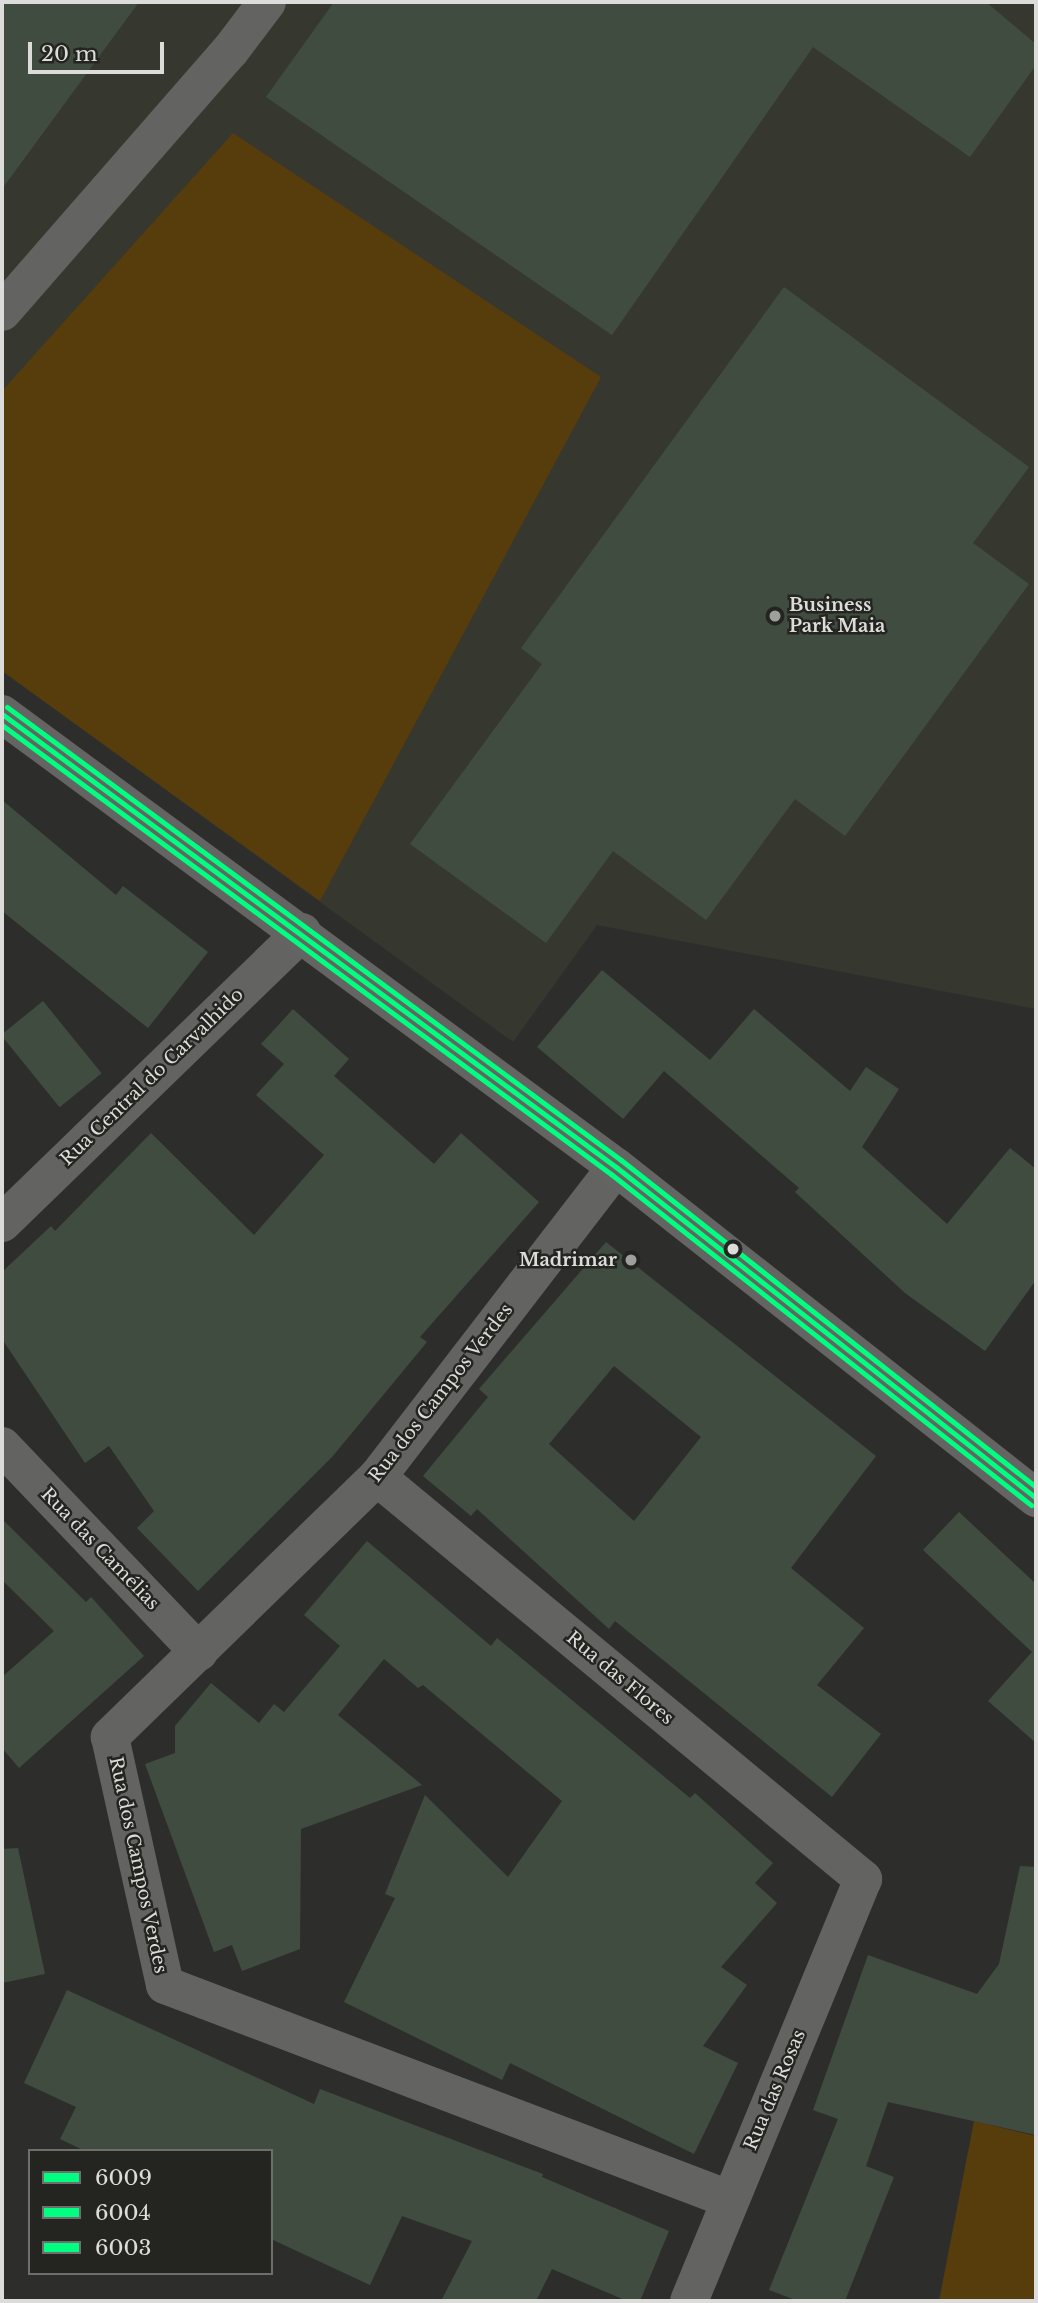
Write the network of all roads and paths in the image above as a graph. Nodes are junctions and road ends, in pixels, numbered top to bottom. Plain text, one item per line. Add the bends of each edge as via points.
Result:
1 (267, 2) edge
2 (2, 312) edge
3 (2, 714) edge
4 (302, 932) junction
5 (616, 1167) junction
6 (2, 1223) edge
7 (2, 1446) edge
8 (377, 1477) junction
9 (1036, 1498) edge
10 (199, 1652) junction
11 (863, 1879) joint
12 (729, 2199) junction
13 (689, 2301) edge

1 - 2 street via 230,51
3 - 4 main road
4 - 5 main road
4 - 6 street, Rua Central do Carvalhido
5 - 8 street, Rua dos Campos Verdes
5 - 9 main road
7 - 10 street, Rua das Camélias
8 - 10 street, Rua dos Campos Verdes
8 - 11 street, Rua das Flores
10 - 12 street, Rua dos Campos Verdes via 110,1737 165,1985
11 - 12 street, Rua das Rosas
12 - 13 street, Rua das Rosas

